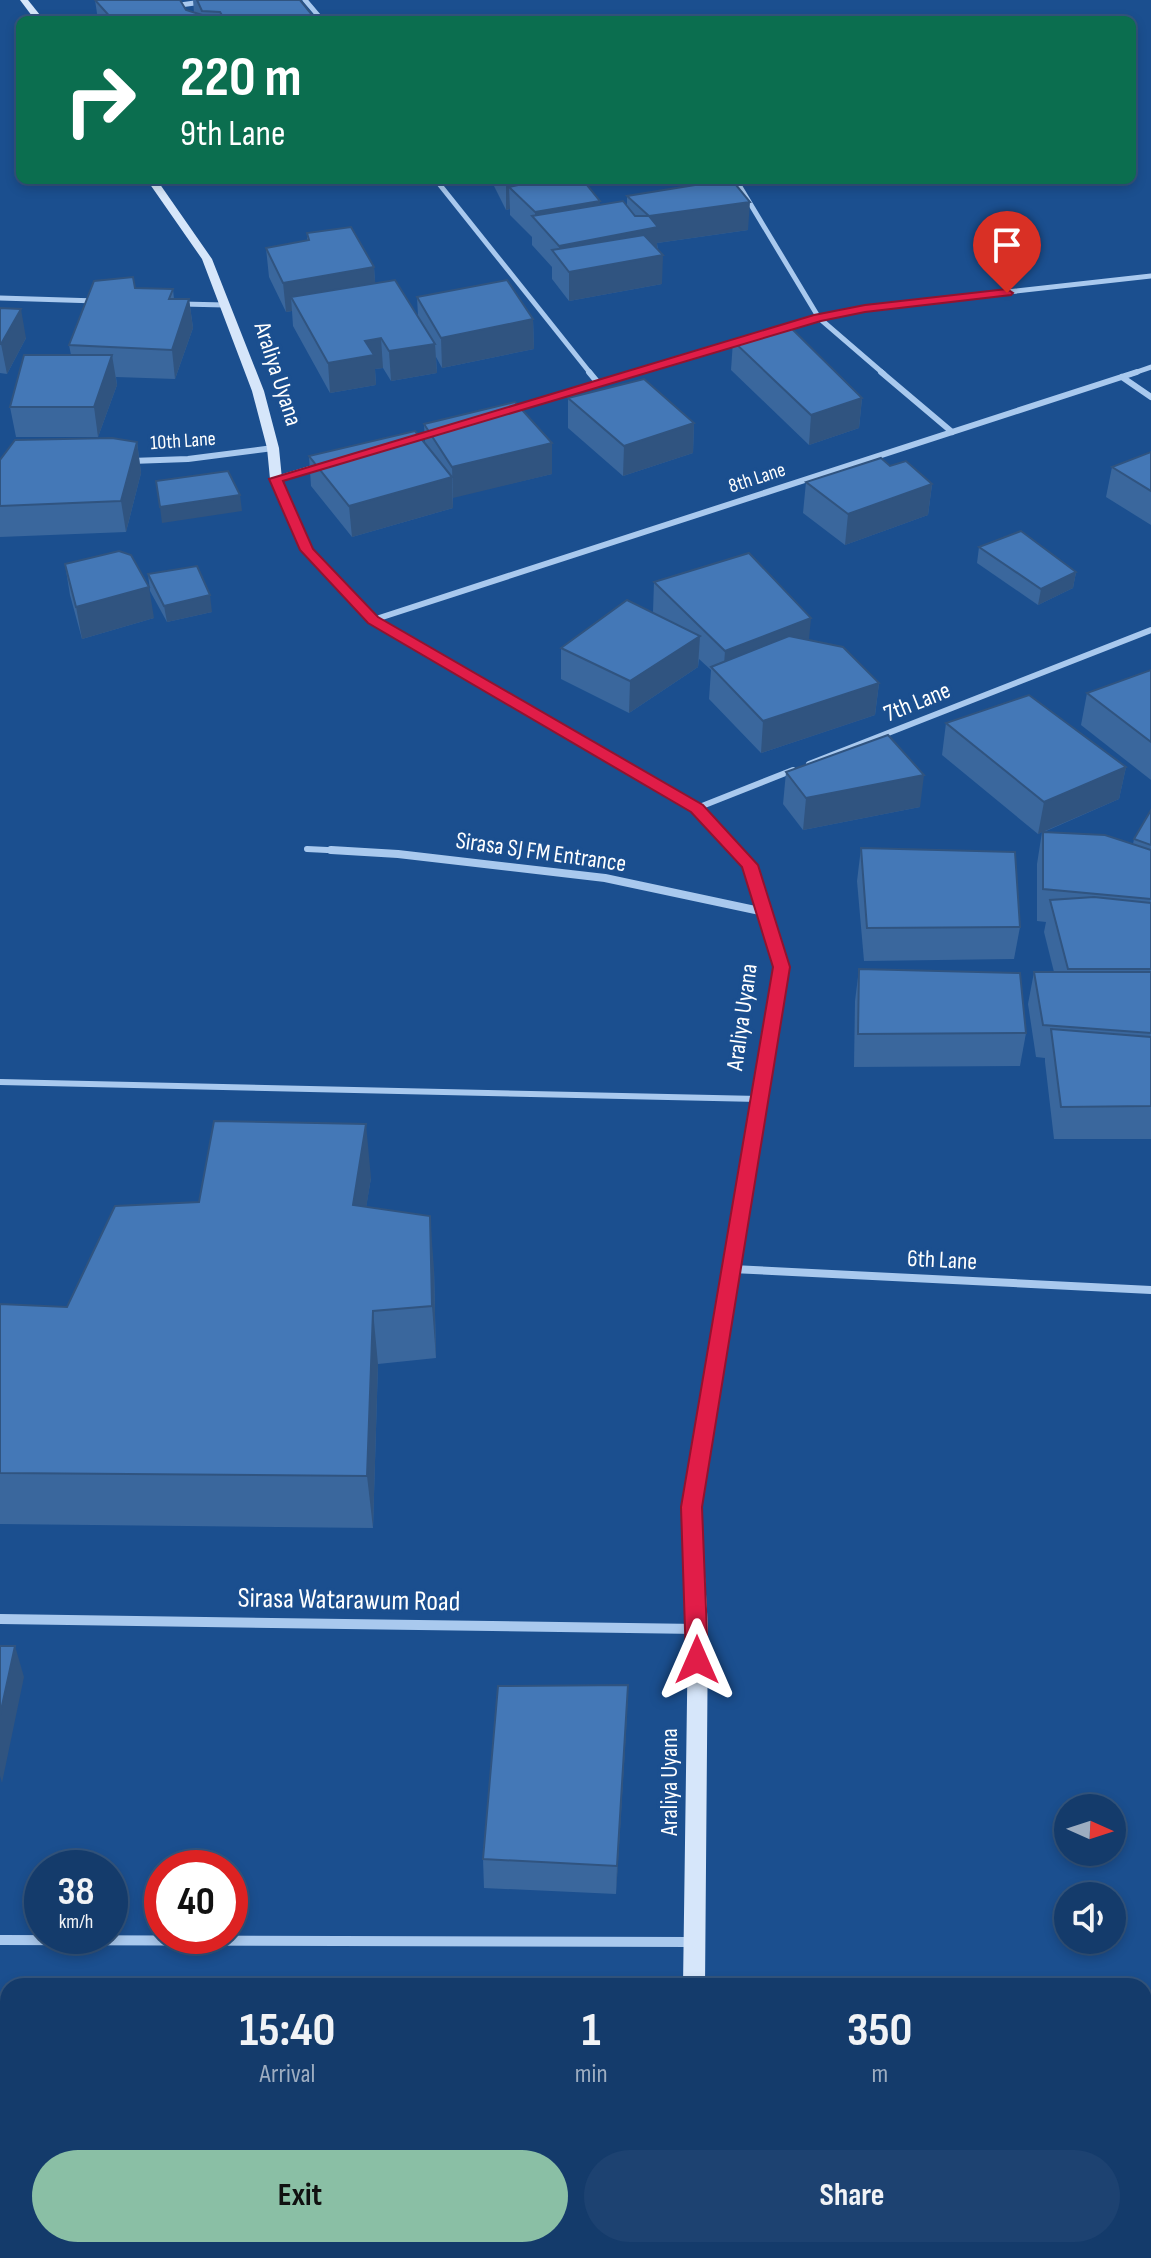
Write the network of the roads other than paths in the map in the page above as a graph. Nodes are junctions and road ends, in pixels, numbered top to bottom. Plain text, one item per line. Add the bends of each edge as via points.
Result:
1 (24, 0) edge
2 (216, 0) edge
3 (305, 0) edge
4 (171, 7) edge
5 (37, 16) edge
6 (319, 16) edge
7 (155, 184) edge
8 (439, 184) edge
9 (738, 184) edge
10 (1151, 276) edge
11 (0, 298) edge
12 (105, 301) edge
13 (180, 304) edge
14 (225, 305) junction
15 (819, 318) junction
16 (775, 331) edge
17 (745, 340) edge
18 (1151, 367) edge
19 (1122, 377) junction
20 (599, 384) junction
21 (1151, 397) edge
22 (511, 410) edge
23 (952, 432) junction
24 (273, 448) junction
25 (126, 461) edge
26 (334, 462) edge
27 (276, 479) junction
28 (373, 620) junction
29 (1151, 630) edge
30 (697, 808) junction
31 (307, 849) dead end
32 (767, 912) junction
33 (0, 1082) edge
34 (759, 1099) junction
35 (730, 1269) junction
36 (1151, 1290) edge
37 (0, 1619) edge
38 (698, 1629) junction
39 (0, 1940) edge
40 (696, 1942) junction
41 (694, 1978) edge

1 - 5 street
2 - 4 street
3 - 6 street
7 - 14 street, Araliya Uyana via 207,259
8 - 20 street
9 - 15 street
10 - 15 street via 865,308
11 - 12 street
13 - 14 street
14 - 24 street, Araliya Uyana
15 - 16 street
15 - 23 street
17 - 20 street
18 - 19 street, 8th Lane
19 - 21 street
19 - 23 street, 8th Lane
20 - 22 street
23 - 28 street, 8th Lane
24 - 25 street, 10th Lane
24 - 27 street, Araliya Uyana
26 - 27 street
27 - 28 street, Araliya Uyana via 307,550
28 - 30 street, Araliya Uyana
29 - 30 street, 7th Lane
30 - 32 street, Araliya Uyana via 749,865
31 - 32 street, Sirasa SJ FM Entrance via 605,878
32 - 34 street, Araliya Uyana via 782,967
33 - 34 lane
34 - 35 street, Araliya Uyana
35 - 36 street, 6th Lane
35 - 38 street, Araliya Uyana via 692,1507
37 - 38 street, Sirasa Watarawum Road
38 - 40 street, Araliya Uyana
39 - 40 street
40 - 41 street, Araliya Uyana

